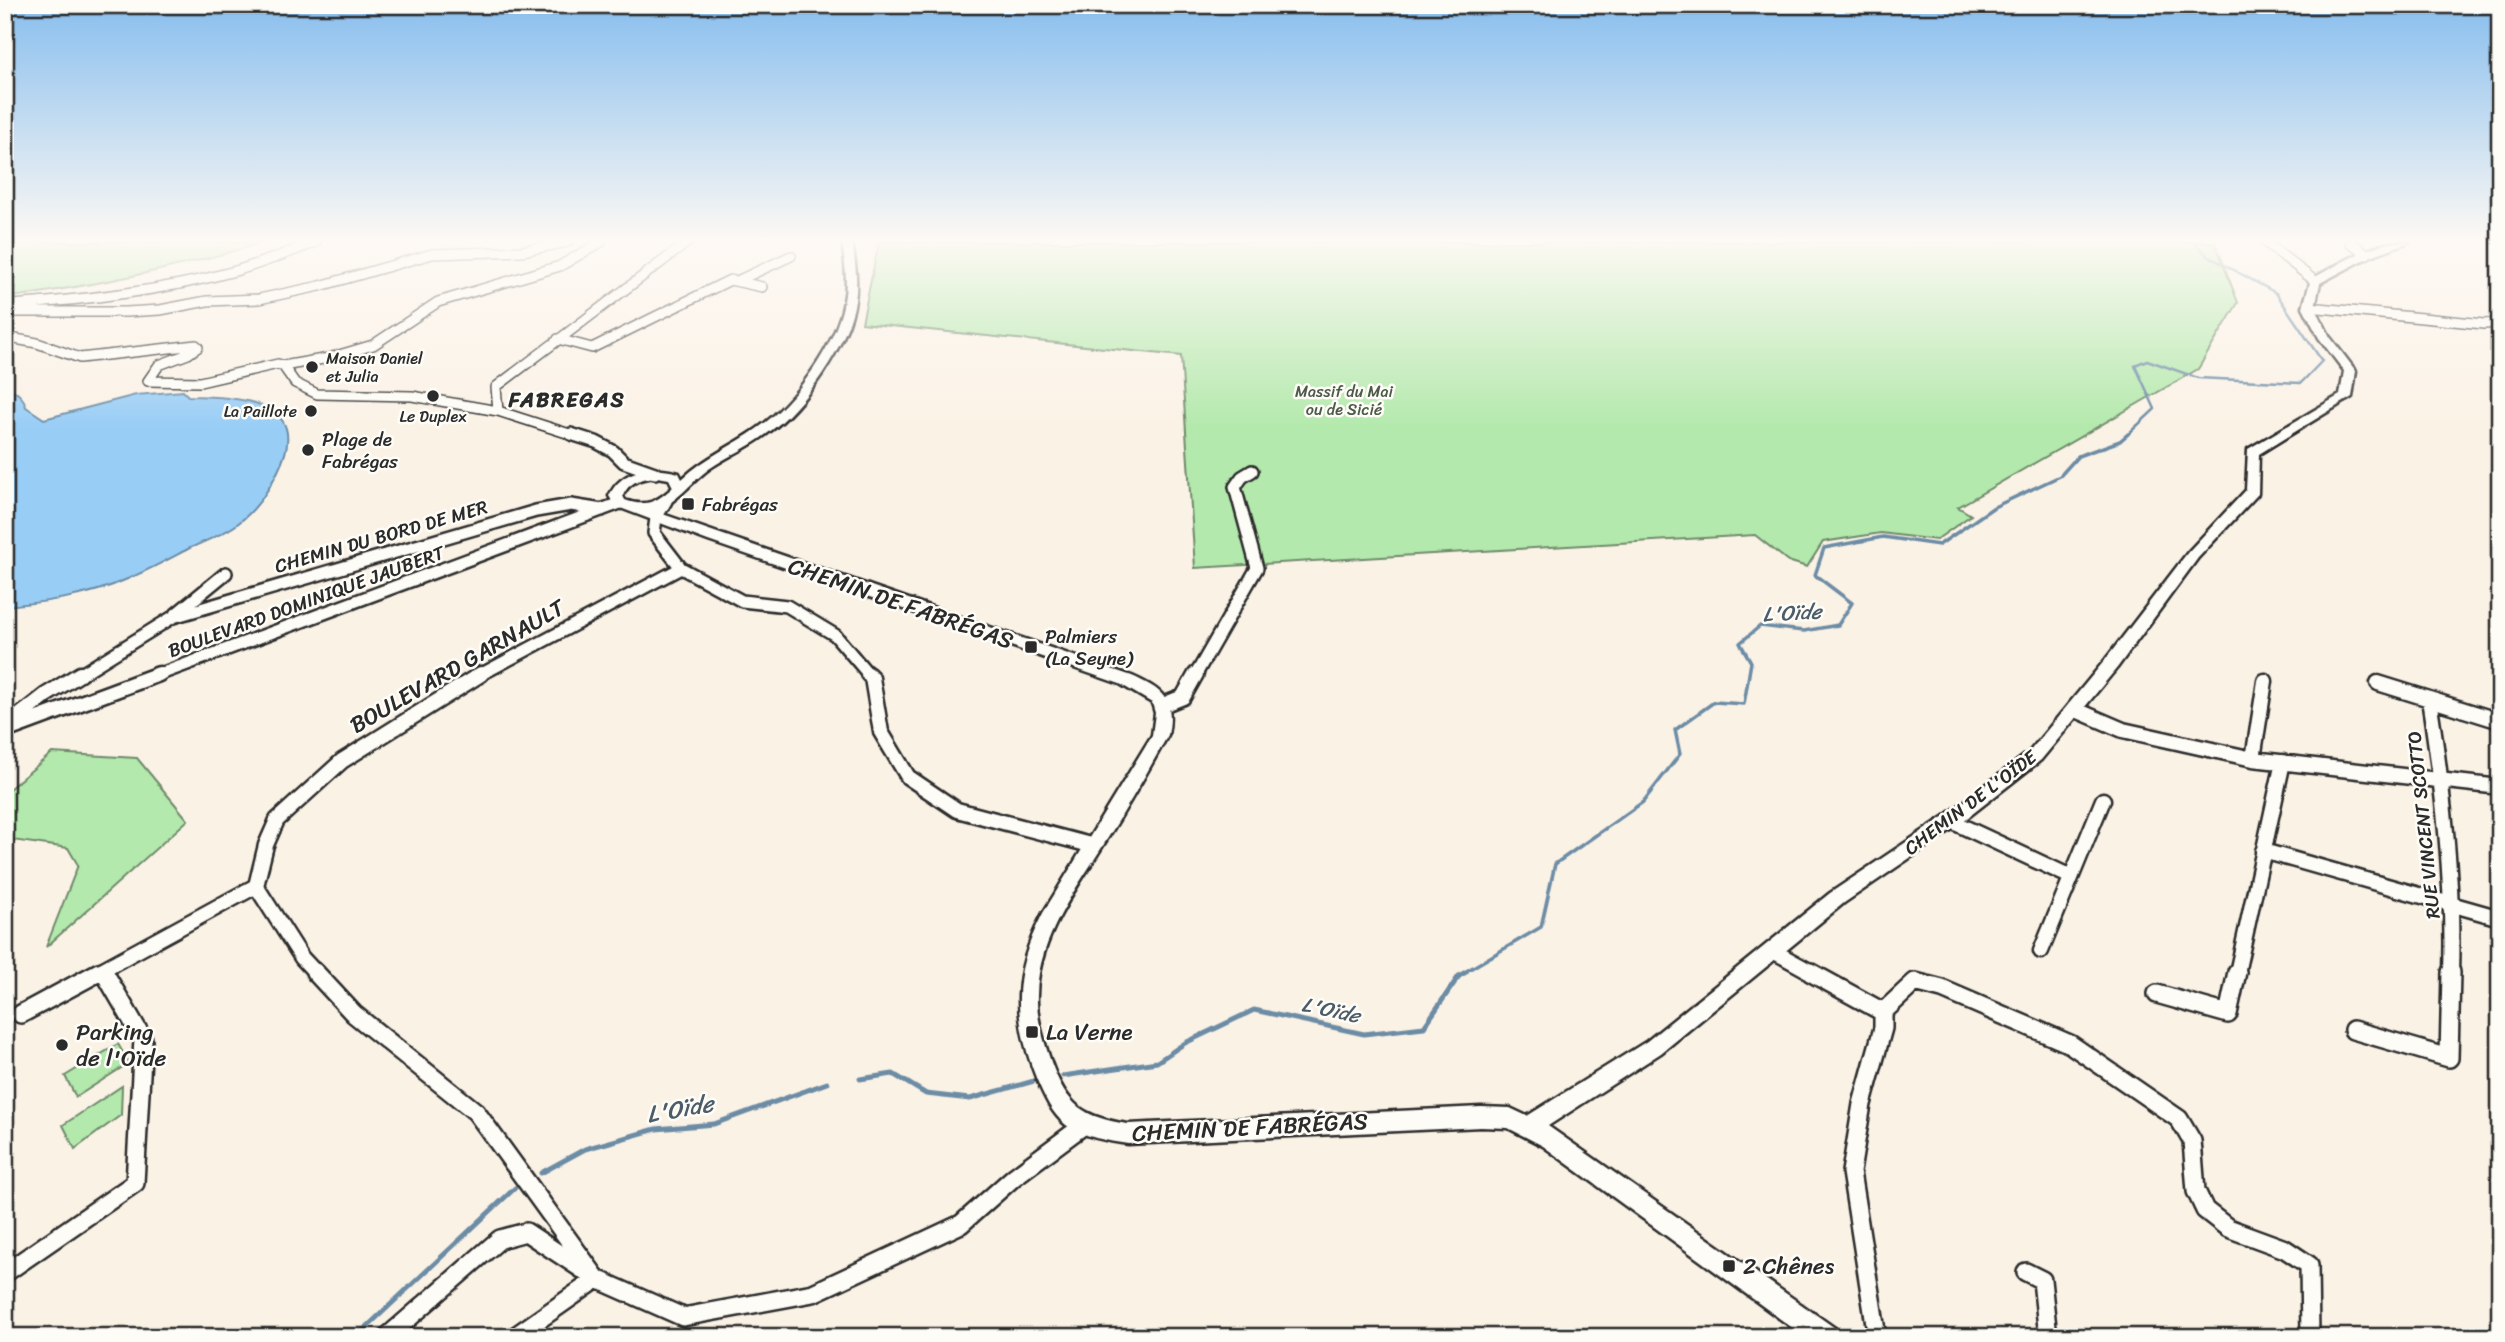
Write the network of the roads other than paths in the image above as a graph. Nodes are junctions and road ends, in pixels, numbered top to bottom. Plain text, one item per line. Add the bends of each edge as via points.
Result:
1 (188, 305) edge
2 (434, 305) edge
3 (604, 305) edge
4 (680, 305) edge
5 (851, 305) edge
6 (2309, 307) joint
7 (5, 312) edge
8 (2500, 323) edge
9 (5, 337) edge
10 (558, 339) junction
11 (281, 365) junction
12 (498, 411) junction
13 (624, 462) junction
14 (704, 466) junction
15 (1252, 471) dead end
16 (658, 473) junction
17 (624, 483) junction
18 (673, 494) junction
19 (627, 506) junction
20 (602, 510) junction
21 (656, 518) junction
22 (688, 529) junction
23 (681, 568) junction
24 (226, 573) dead end
25 (173, 617) junction
26 (2265, 681) dead end
27 (2378, 683) dead end
28 (2429, 699) junction
29 (1163, 705) junction
30 (2074, 709) junction
31 (2500, 721) edge
32 (5, 729) edge
33 (2253, 759) junction
34 (2283, 762) junction
35 (2442, 781) junction
36 (2500, 786) edge
37 (2103, 800) dead end
38 (1951, 821) junction
39 (1094, 846) junction
40 (2263, 851) junction
41 (2071, 877) junction
42 (256, 886) junction
43 (2453, 905) junction
44 (2500, 918) edge
45 (1773, 951) junction
46 (2041, 951) dead end
47 (103, 969) junction
48 (2157, 994) dead end
49 (1883, 1012) junction
50 (21, 1014) dead end
51 (2353, 1030) dead end
52 (1084, 1125) junction
53 (1530, 1126) junction
54 (2026, 1272) dead end
55 (5, 1273) edge
56 (597, 1279) junction
57 (387, 1337) edge
58 (514, 1337) edge
59 (1826, 1337) edge
60 (1877, 1337) edge
61 (2048, 1337) edge
62 (2310, 1337) edge

1 - 7 street via 126,312
2 - 11 street via 373,345
3 - 10 street
4 - 10 street via 592,348
5 - 14 street via 845,326 790,406 773,424
6 - 8 street
6 - 30 street, CHEMIN DE L'OÏDE via 2350,371 2346,397 2253,452 2253,491 2193,555
9 - 11 street via 80,358 198,346 159,365 148,381 172,384
10 - 12 street via 496,387
11 - 12 street via 295,383 317,394 412,396
12 - 13 street via 596,442
13 - 16 street
13 - 17 street
14 - 16 street
14 - 18 street
15 - 29 street via 1235,487 1257,568 1183,697
16 - 17 street
16 - 18 street via 674,476
17 - 19 street via 616,492 617,500
18 - 19 street via 647,507
18 - 21 street
18 - 22 street via 679,517
19 - 20 street, BOULEVARD DOMINIQUE JAUBERT
19 - 21 street, CHEMIN DE FABRÉGAS
20 - 25 street, CHEMIN DU BORD DE MER via 571,505 536,511
20 - 32 street, BOULEVARD DOMINIQUE JAUBERT
21 - 22 street, CHEMIN DE FABRÉGAS
21 - 23 street via 654,533
22 - 29 street, CHEMIN DE FABRÉGAS via 1126,680 1150,691
23 - 39 street via 742,601 787,606 835,635 872,678 881,732 908,777 957,810
23 - 42 street, BOULEVARD GARNAULT via 515,654 342,761 277,820
24 - 25 street, CHEMIN DU BORD DE MER
25 - 32 street, CHEMIN DU BORD DE MER via 46,695
26 - 33 street
27 - 28 street
28 - 31 street
28 - 35 street, RUE VINCENT SCOTTO
29 - 39 street, CHEMIN DE FABRÉGAS via 1166,714 1160,735
30 - 33 street via 2123,730
30 - 38 street, CHEMIN DE L'OÏDE via 2035,756
33 - 34 street
34 - 35 street
34 - 40 street
35 - 36 street
35 - 43 street, RUE VINCENT SCOTTO
37 - 41 street
38 - 41 street
38 - 45 street, CHEMIN DE L'OÏDE via 1837,898
39 - 52 street, CHEMIN DE FABRÉGAS via 1042,935 1027,995 1036,1048 1055,1100 1069,1117
40 - 43 street
40 - 48 street via 2228,1014
41 - 46 street
42 - 47 street
42 - 56 street via 302,958 354,1014 476,1112
43 - 44 street
43 - 51 street, RUE VINCENT SCOTTO via 2449,1058
45 - 49 street
45 - 53 street, CHEMIN DE L'OÏDE via 1654,1047
47 - 50 street
47 - 55 street via 143,1039 135,1183
49 - 60 street via 1884,1028 1862,1104 1851,1172
49 - 62 street via 1914,982 1942,989 2070,1044 2179,1119 2190,1133 2196,1195 2206,1211 2223,1225 2297,1253 2309,1265
52 - 53 street, CHEMIN DE FABRÉGAS via 1128,1135 1481,1116 1510,1118
52 - 56 street via 961,1224 813,1293 683,1317
53 - 59 street, CHEMIN DE FABRÉGAS
54 - 61 street via 2042,1280
56 - 57 street via 526,1232 500,1239
56 - 58 street

